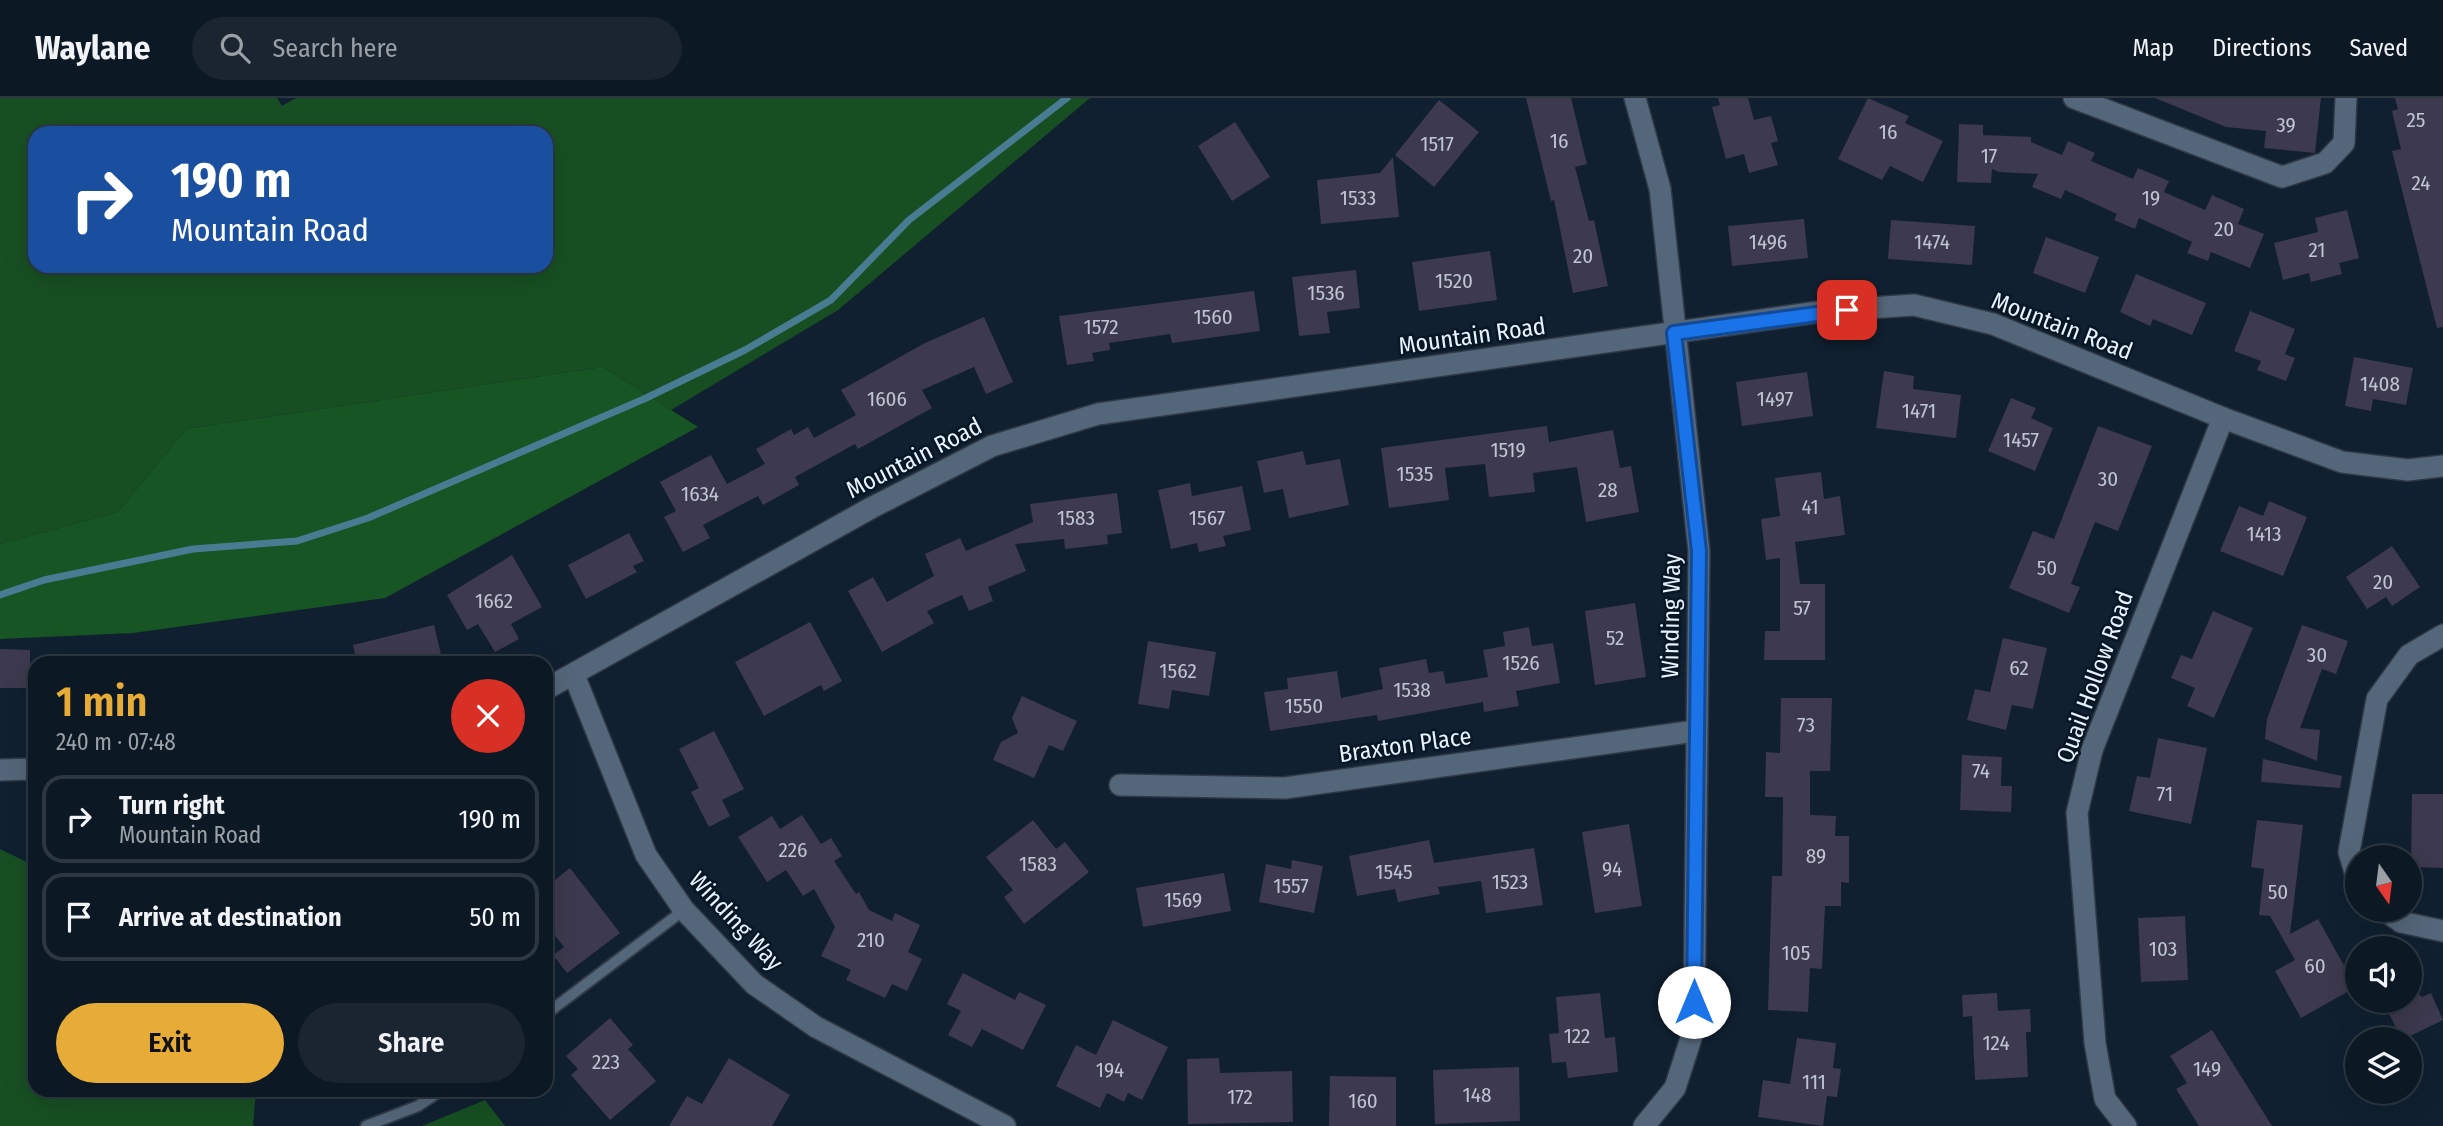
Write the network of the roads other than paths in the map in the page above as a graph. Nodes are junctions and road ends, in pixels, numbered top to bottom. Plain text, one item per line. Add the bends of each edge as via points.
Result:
1 (1635, 98) edge
2 (2074, 98) edge
3 (2346, 98) edge
4 (1674, 333) junction
5 (2223, 418) junction
6 (2443, 466) edge
7 (2443, 635) edge
8 (574, 675) junction
9 (553, 686) edge
10 (1695, 731) junction
11 (28, 769) edge
12 (0, 770) edge
13 (1121, 785) dead end
14 (2350, 845) edge
15 (684, 909) junction
16 (2401, 922) edge
17 (2443, 931) edge
18 (553, 1009) edge
19 (432, 1097) edge
20 (366, 1126) edge
21 (1005, 1126) edge
22 (1644, 1126) edge
23 (2126, 1126) edge

1 - 4 street, Winding Way via 1660,189
2 - 3 street via 2282,177 2325,163 2344,143
4 - 5 street, Mountain Road via 1825,311 1914,305 1993,324
4 - 8 street, Mountain Road via 1098,414 992,446 871,508
4 - 10 street, Winding Way via 1699,551
5 - 6 street, Mountain Road via 2342,462 2408,470
5 - 23 street, Quail Hollow Road via 2092,750 2077,813 2095,1043 2105,1099
7 - 14 street via 2409,655 2377,699
8 - 9 street, Mountain Road
8 - 15 street, Winding Way via 646,855
10 - 13 street, Braxton Place via 1285,788
10 - 22 street, Winding Way via 1693,1029 1675,1088
11 - 12 street
15 - 18 lane
15 - 21 street, Winding Way via 754,984 816,1027
16 - 17 street
19 - 20 lane

